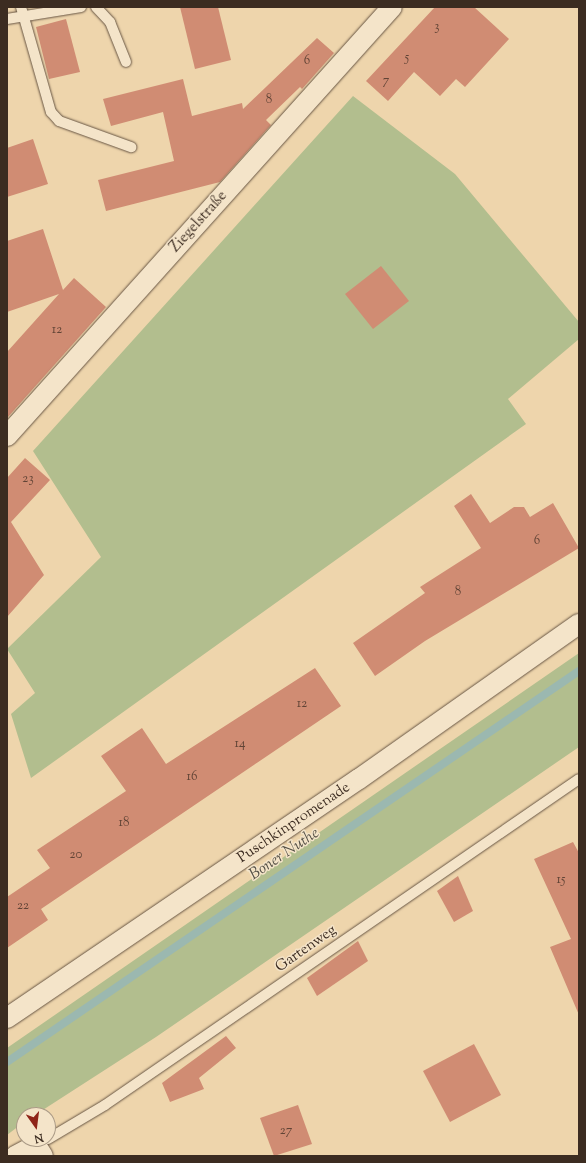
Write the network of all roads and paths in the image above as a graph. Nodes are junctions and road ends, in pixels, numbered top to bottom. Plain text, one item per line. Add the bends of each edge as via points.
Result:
1 (81, 7) edge
2 (96, 7) edge
3 (392, 7) edge
4 (22, 11) edge
5 (7, 19) edge
6 (126, 62) dead end
7 (131, 147) dead end
8 (7, 436) edge
9 (579, 624) edge
10 (579, 779) edge
11 (7, 1018) edge
12 (56, 1137) edge
13 (38, 1147) edge
14 (15, 1156) edge

1 - 4 lane
2 - 6 lane via 110,22
3 - 8 street, Ziegelstraße
4 - 5 lane
4 - 7 lane via 51,112 59,121
9 - 11 street, Puschkinpromenade via 359,779
10 - 12 lane, Gartenweg
13 - 14 street

